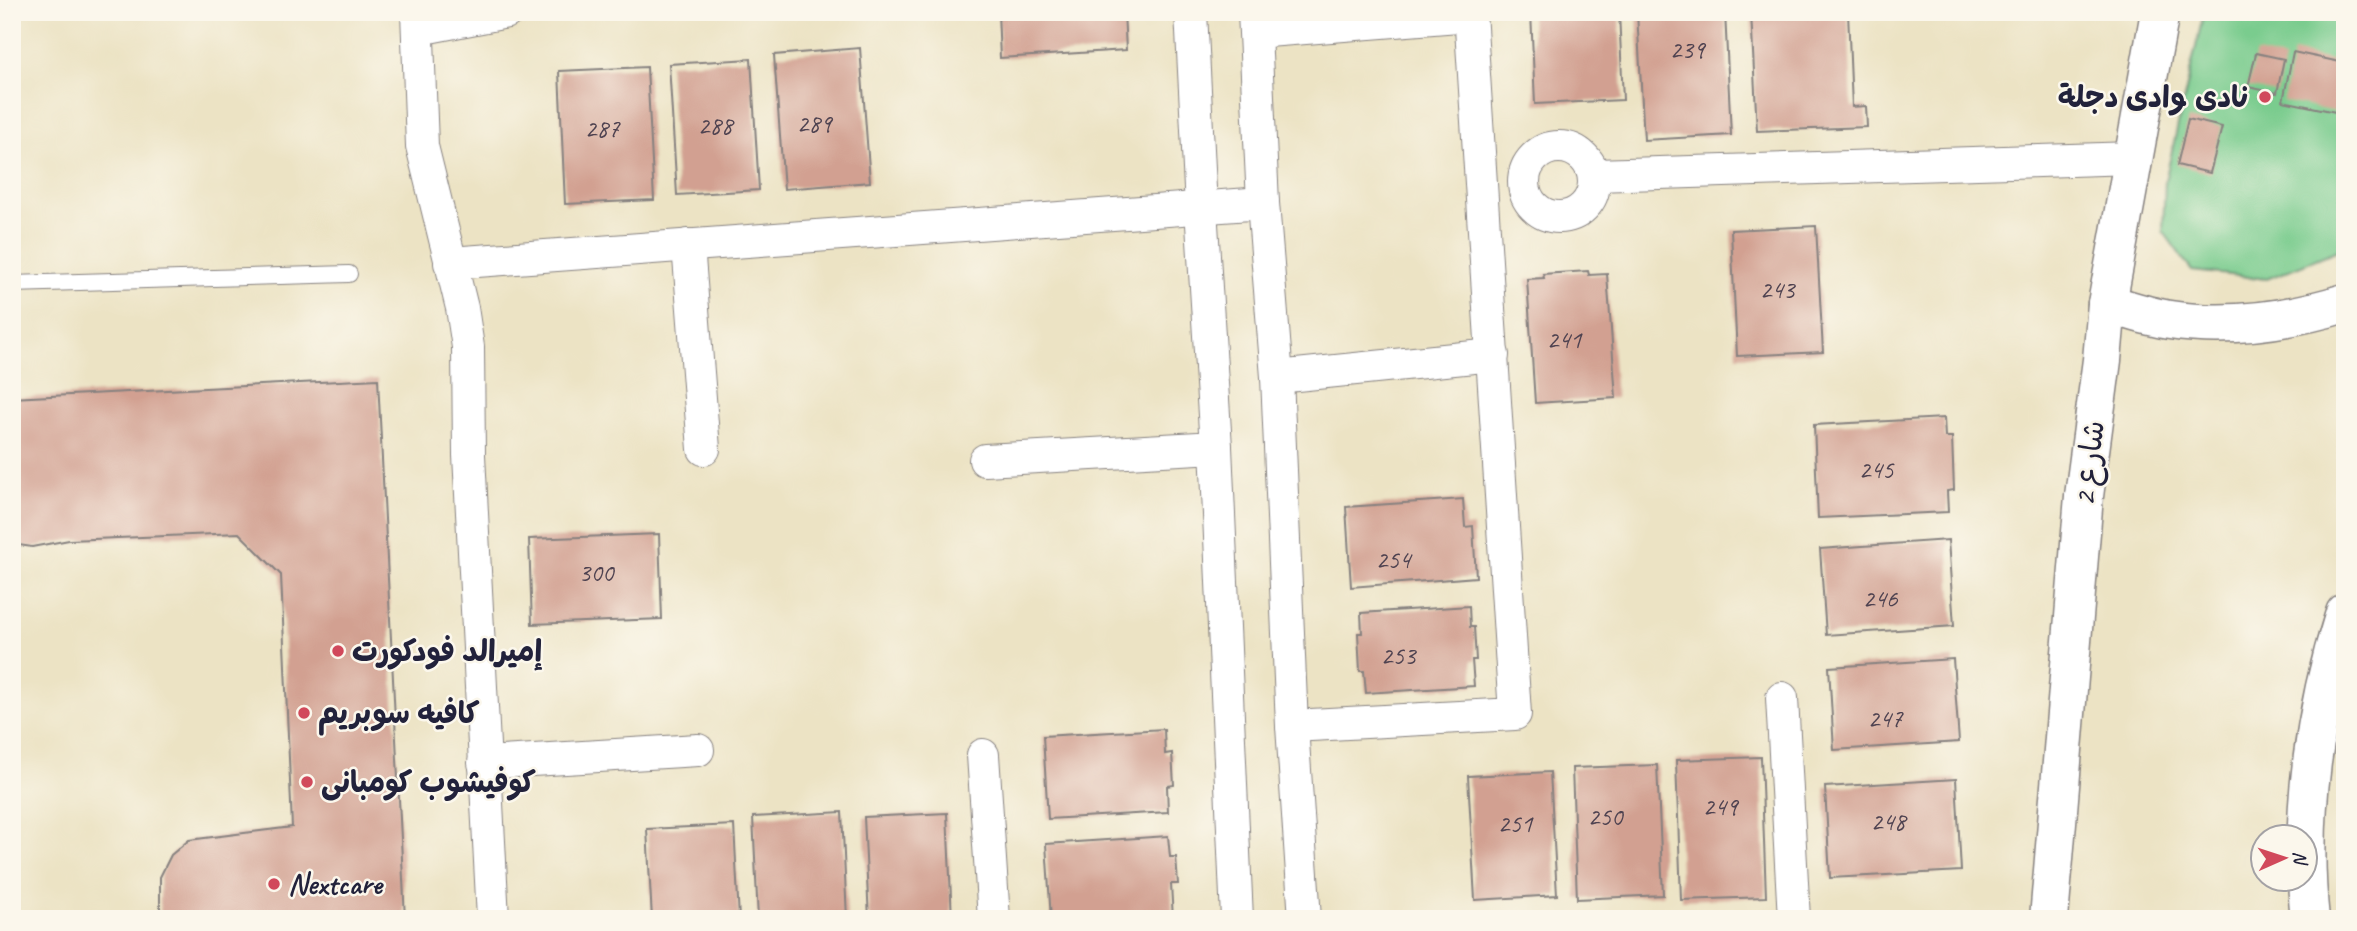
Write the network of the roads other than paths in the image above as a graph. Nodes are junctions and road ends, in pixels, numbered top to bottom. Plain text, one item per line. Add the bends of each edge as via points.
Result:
1 (507, 12) edge
2 (1191, 12) edge
3 (2160, 12) edge
4 (1471, 13) edge
5 (418, 21) edge
6 (1255, 22) edge
7 (2133, 158) junction
8 (1595, 175) junction
9 (1523, 181) junction
10 (1480, 188) junction
11 (1263, 203) junction
12 (1201, 208) junction
13 (688, 245) junction
14 (450, 263) junction
15 (349, 274) dead end
16 (12, 284) edge
17 (2107, 303) junction
18 (2345, 303) edge
19 (1493, 355) junction
20 (1277, 377) junction
21 (1216, 447) junction
22 (704, 449) dead end
23 (985, 460) dead end
24 (2345, 614) edge
25 (1782, 698) dead end
26 (1292, 726) junction
27 (698, 750) dead end
28 (983, 755) dead end
29 (484, 763) junction
30 (493, 919) edge
31 (994, 919) edge
32 (1237, 919) edge
33 (1305, 919) edge
34 (1794, 919) edge
35 (2049, 919) edge
36 (2310, 919) edge

1 - 5 street
2 - 12 street
3 - 7 street, شارع 2
4 - 6 street
4 - 10 street
5 - 14 street via 422,146
6 - 11 street
7 - 8 street
7 - 17 street, شارع 2
8 - 9 street via 1587,159 1573,149 1556,147 1539,152
8 - 9 street via 1594,192 1585,207 1571,217 1554,218 1538,211 1527,198
9 - 10 street
10 - 19 street
11 - 12 street
11 - 20 street
12 - 13 street
12 - 21 street
13 - 14 street
13 - 22 street
14 - 29 street via 468,346 468,455
15 - 16 lane
17 - 18 street via 2168,320 2211,323 2302,316
17 - 35 street, شارع 2 via 2084,496
19 - 20 street
19 - 26 street via 1515,714
20 - 26 street
21 - 23 street
21 - 32 street
24 - 36 street via 2318,725 2308,803
25 - 34 street
26 - 33 street
27 - 29 street
28 - 31 street
29 - 30 street

